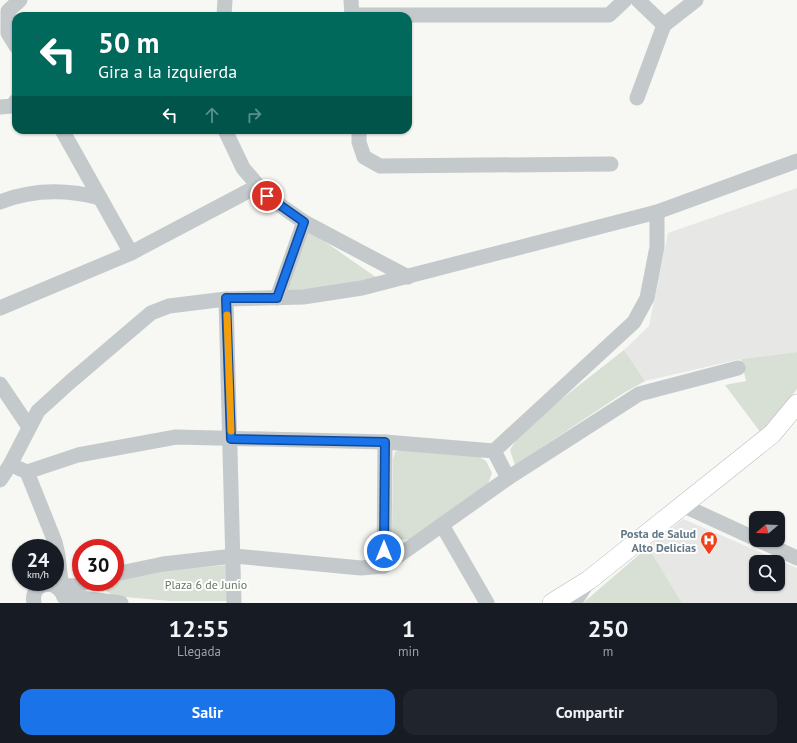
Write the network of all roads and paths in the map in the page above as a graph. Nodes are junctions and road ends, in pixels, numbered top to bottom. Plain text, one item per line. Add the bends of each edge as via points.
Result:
1 (20, 0) edge
2 (225, 0) edge
3 (625, 0) edge
4 (638, 0) edge
5 (696, 0) edge
6 (352, 10) edge
7 (224, 12) edge
8 (664, 25) junction
9 (12, 40) edge
10 (637, 98) dead end
11 (12, 106) edge
12 (0, 107) edge
13 (64, 134) edge
14 (227, 134) edge
15 (359, 134) edge
16 (797, 161) edge
17 (611, 164) dead end
18 (258, 186) junction
19 (100, 198) junction
20 (0, 202) edge
21 (657, 212) junction
22 (304, 222) junction
23 (131, 254) junction
24 (408, 278) junction
25 (226, 298) junction
26 (277, 298) junction
27 (0, 308) edge
28 (738, 368) dead end
29 (0, 384) edge
30 (797, 404) edge
31 (29, 427) junction
32 (231, 439) junction
33 (385, 442) junction
34 (494, 451) junction
35 (10, 464) junction
36 (27, 472) junction
37 (508, 478) junction
38 (0, 480) edge
39 (682, 505) junction
40 (442, 526) junction
41 (749, 536) edge
42 (773, 547) edge
43 (234, 556) junction
44 (797, 558) edge
45 (384, 566) junction
46 (124, 572) edge
47 (589, 580) junction
48 (72, 588) edge
49 (61, 592) edge
50 (34, 603) edge
51 (121, 603) edge
52 (234, 603) edge
53 (486, 603) edge
54 (552, 603) edge
55 (574, 603) edge

1 - 9 street via 8,11 8,33
2 - 7 street
3 - 6 street via 609,15
4 - 8 street
5 - 8 street
8 - 10 street
11 - 12 street
13 - 19 street
14 - 18 street via 243,168
15 - 17 street via 364,157 380,166
16 - 21 street
18 - 22 street via 267,196
18 - 23 street
19 - 20 street via 60,191 17,196
19 - 23 street
21 - 24 street
21 - 34 street via 657,247 647,298 634,322
22 - 24 street
22 - 26 street
23 - 27 street
24 - 26 street via 343,292
25 - 26 street
25 - 31 street via 169,306 151,313 38,411
25 - 32 street
28 - 37 street via 639,394
29 - 31 street
30 - 39 main road via 772,434
31 - 35 street
32 - 33 street
32 - 36 street via 176,437 78,455
32 - 43 street
33 - 34 street
33 - 45 street
34 - 37 street
35 - 36 street
35 - 38 street
36 - 49 street via 55,542
37 - 40 street
39 - 41 street
39 - 47 main road
40 - 45 street
40 - 53 street
42 - 44 street
43 - 45 street via 361,568
43 - 46 street via 163,564
43 - 52 street
47 - 54 main road
47 - 55 street
48 - 49 street
49 - 50 street via 44,584 34,595
49 - 51 street

